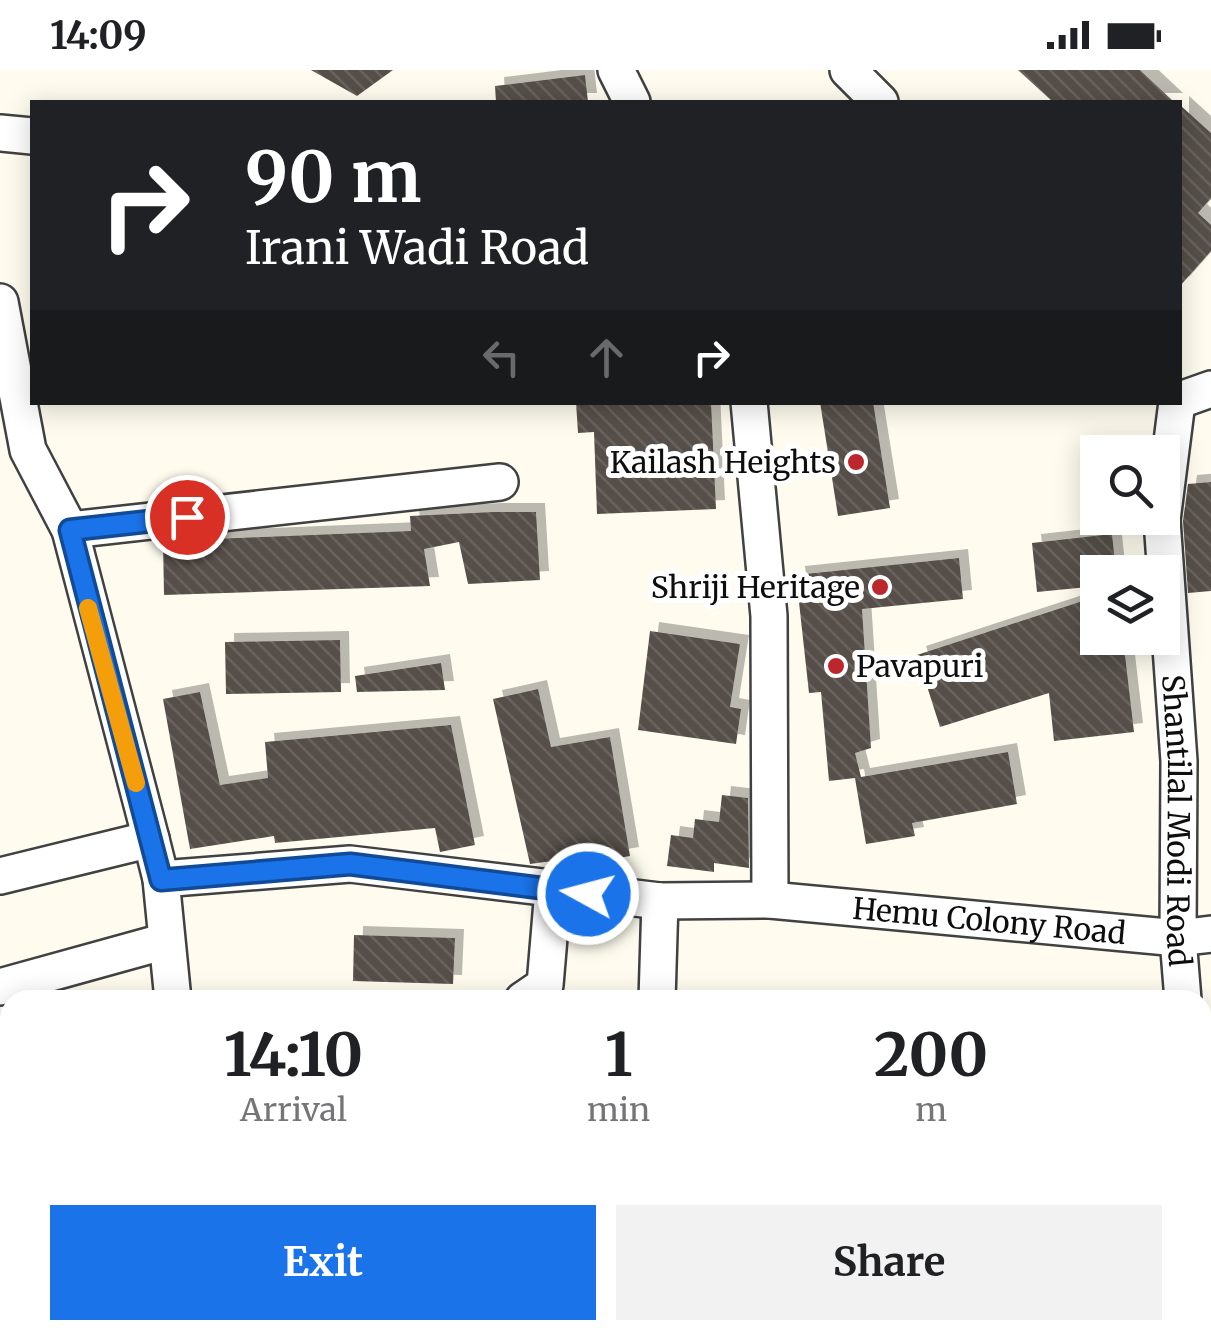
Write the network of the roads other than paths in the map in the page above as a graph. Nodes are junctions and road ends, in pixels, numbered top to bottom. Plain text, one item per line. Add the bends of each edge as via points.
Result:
1 (616, 70) edge
2 (848, 70) edge
3 (631, 100) edge
4 (878, 100) edge
5 (0, 133) edge
6 (30, 136) edge
7 (0, 302) edge
8 (1211, 389) edge
9 (1182, 400) edge
10 (750, 405) edge
11 (1178, 405) edge
12 (500, 482) dead end
13 (70, 530) junction
14 (151, 839) junction
15 (0, 876) edge
16 (161, 880) junction
17 (553, 890) junction
18 (660, 900) junction
19 (770, 900) junction
20 (1195, 936) edge
21 (166, 941) junction
22 (0, 988) edge
23 (172, 990) edge
24 (538, 990) edge
25 (657, 990) edge
26 (1185, 990) edge

1 - 3 street
2 - 4 street
5 - 6 street
7 - 13 street via 28,450
8 - 9 street, Shantilal Modi Road
10 - 19 street via 769,616
11 - 20 street, Shantilal Modi Road via 1162,520
12 - 13 street
13 - 14 street
14 - 15 street
14 - 16 street
16 - 17 street, Hemu Colony Road via 350,864
16 - 21 street
17 - 18 street, Hemu Colony Road
17 - 24 street via 546,985
18 - 19 street, Hemu Colony Road
18 - 25 street
19 - 20 street, Hemu Colony Road
20 - 26 street, Shantilal Modi Road
21 - 22 street
21 - 23 street

